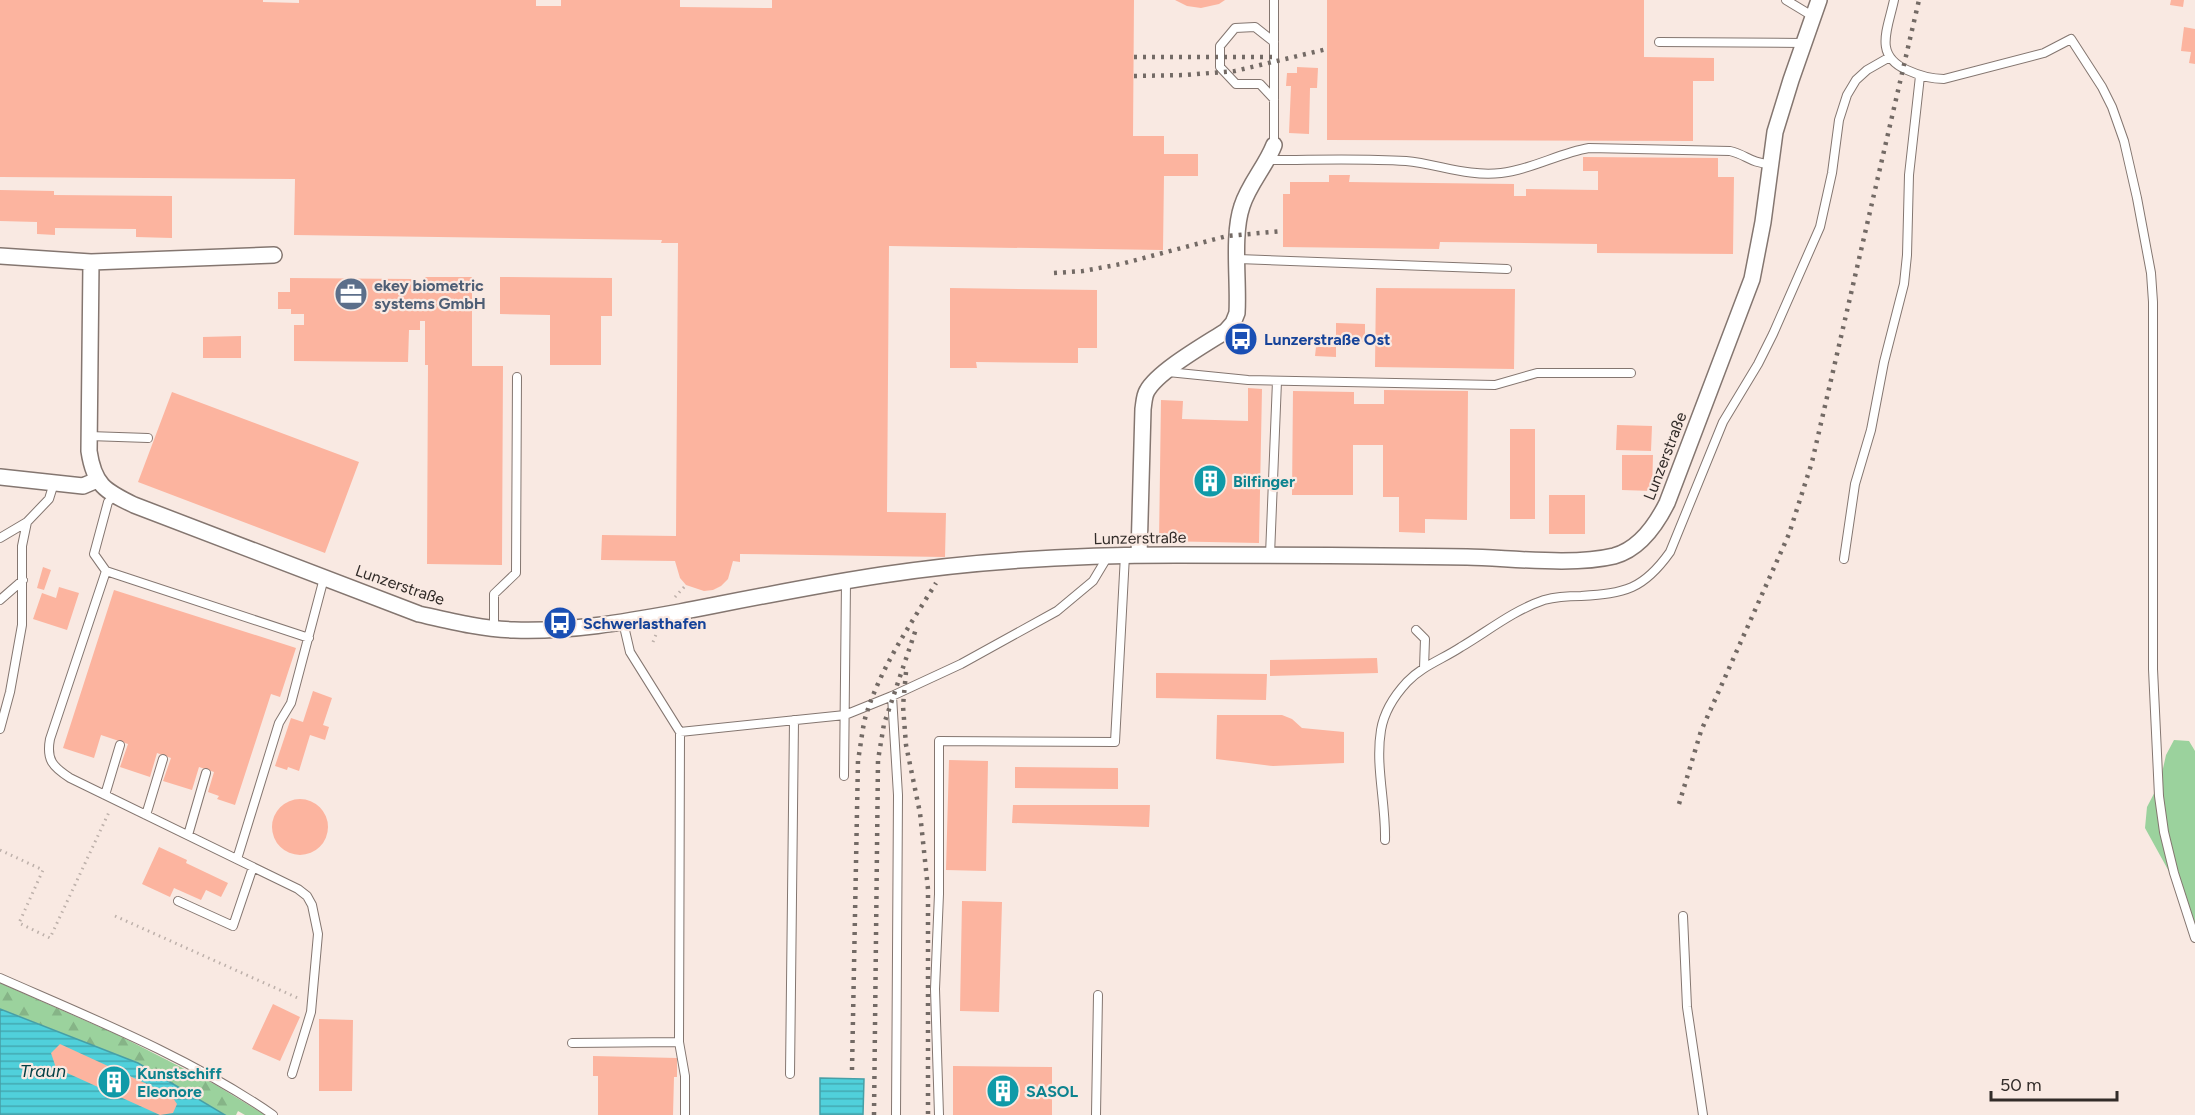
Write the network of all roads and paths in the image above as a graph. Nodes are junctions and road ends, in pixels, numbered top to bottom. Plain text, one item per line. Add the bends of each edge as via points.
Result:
1 (1274, 0) edge
2 (1786, 0) edge
3 (1819, 0) edge
4 (1894, 0) edge
5 (1814, 17) junction
6 (1274, 42) junction
7 (1659, 42) dead end
8 (1804, 43) junction
9 (1888, 57) junction
10 (1920, 76) junction
11 (1274, 99) junction
12 (1274, 145) joint
13 (1268, 160) junction
14 (1770, 164) junction
15 (274, 255) dead end
16 (0, 256) edge
17 (1238, 259) junction
18 (91, 262) junction
19 (1507, 269) dead end
20 (1166, 372) junction
21 (1631, 374) dead end
22 (517, 377) dead end
23 (1277, 381) junction
24 (89, 436) junction
25 (148, 438) dead end
26 (0, 477) edge
27 (97, 480) junction
28 (54, 483) junction
29 (114, 496) junction
30 (27, 522) junction
31 (0, 538) edge
32 (1132, 555) junction
33 (1270, 555) junction
34 (1108, 556) junction
35 (1844, 559) dead end
36 (106, 571) junction
37 (324, 578) junction
38 (22, 580) junction
39 (846, 582) junction
40 (686, 585) dead end
41 (0, 600) edge
42 (669, 602) dead end
43 (623, 622) junction
44 (494, 628) junction
45 (1416, 630) dead end
46 (309, 638) junction
47 (1424, 668) junction
48 (892, 696) junction
49 (845, 715) junction
50 (794, 720) junction
51 (0, 729) edge
52 (680, 732) junction
53 (120, 745) dead end
54 (163, 759) dead end
55 (206, 773) dead end
56 (844, 776) dead end
57 (105, 795) junction
58 (115, 800) junction
59 (146, 815) junction
60 (188, 836) junction
61 (1385, 840) dead end
62 (0, 850) edge
63 (237, 859) junction
64 (253, 867) junction
65 (178, 901) dead end
66 (115, 916) dead end
67 (1683, 916) dead end
68 (2195, 938) edge
69 (0, 978) edge
70 (1098, 995) dead end
71 (312, 1005) junction
72 (679, 1042) junction
73 (572, 1043) dead end
74 (292, 1074) dead end
75 (790, 1074) dead end
76 (273, 1115) edge
77 (686, 1115) edge
78 (896, 1115) edge
79 (939, 1115) edge
80 (1096, 1115) edge
81 (1703, 1115) edge

1 - 6 lane
2 - 5 lane
3 - 5 street, Lunzerstraße
4 - 9 lane via 1886,40
5 - 8 street, Lunzerstraße
6 - 11 lane
6 - 11 lane via 1255,27 1235,28 1221,46 1221,68 1236,84 1260,84
7 - 8 lane
8 - 14 street, Lunzerstraße via 1775,132
9 - 10 lane
9 - 47 lane via 1856,80 1847,95 1820,227 1758,364 1722,422 1680,529 1659,567 1633,588 1536,603
10 - 35 lane via 1909,175 1904,284 1871,430 1854,484
10 - 68 lane via 1944,79 2044,53 2071,39 2102,87 2124,141 2146,237 2153,302 2158,796 2174,873
11 - 12 lane
12 - 13 street
13 - 14 lane via 1405,161 1468,173 1500,173 1589,148 1730,151 1756,163
13 - 17 street via 1241,208
14 - 33 street, Lunzerstraße via 1752,279 1667,503 1648,533 1633,547 1617,555 1585,560
15 - 18 street
16 - 18 street
17 - 19 lane
17 - 20 street via 1237,313 1233,324
18 - 24 street
20 - 23 lane
20 - 32 street via 1146,393 1143,409
21 - 23 lane via 1537,373 1495,385
22 - 44 lane via 516,573 494,594
23 - 33 lane
24 - 25 lane
24 - 27 street via 91,465
26 - 28 street
27 - 28 street via 83,486
27 - 29 street, Lunzerstraße
28 - 30 lane via 49,499
29 - 36 lane via 108,502 94,554
29 - 37 street, Lunzerstraße
30 - 31 lane
30 - 38 lane
32 - 33 street, Lunzerstraße
32 - 34 street, Lunzerstraße
32 - 79 lane via 1115,742 939,741 935,988
34 - 39 street, Lunzerstraße via 969,564
34 - 48 lane via 1093,581 1057,611 962,664
36 - 46 lane
36 - 57 lane via 48,749 56,769
37 - 44 street, Lunzerstraße via 419,614
37 - 46 lane
38 - 41 lane
38 - 51 lane via 22,625
39 - 43 street, Lunzerstraße
39 - 49 lane
40 - 42 path
43 - 44 street, Lunzerstraße via 556,630
43 - 52 lane via 630,652
45 - 47 lane via 1425,639
46 - 63 lane via 291,703 279,723
47 - 61 lane via 1396,695 1381,729
48 - 49 lane
48 - 78 lane via 898,795
49 - 50 lane
49 - 56 lane
50 - 52 lane
50 - 75 lane
52 - 72 lane
53 - 57 lane
54 - 59 lane
55 - 60 lane
57 - 58 lane
58 - 59 lane
58 - 62 path via 50,938 19,923 43,870
59 - 60 lane
60 - 63 lane
63 - 64 lane
64 - 65 lane via 233,926
64 - 71 lane via 298,889 312,905 318,934
66 - 71 path
67 - 81 lane via 1688,1007
69 - 76 lane via 120,1031 217,1080
70 - 80 lane
71 - 74 lane
72 - 73 lane
72 - 77 lane

